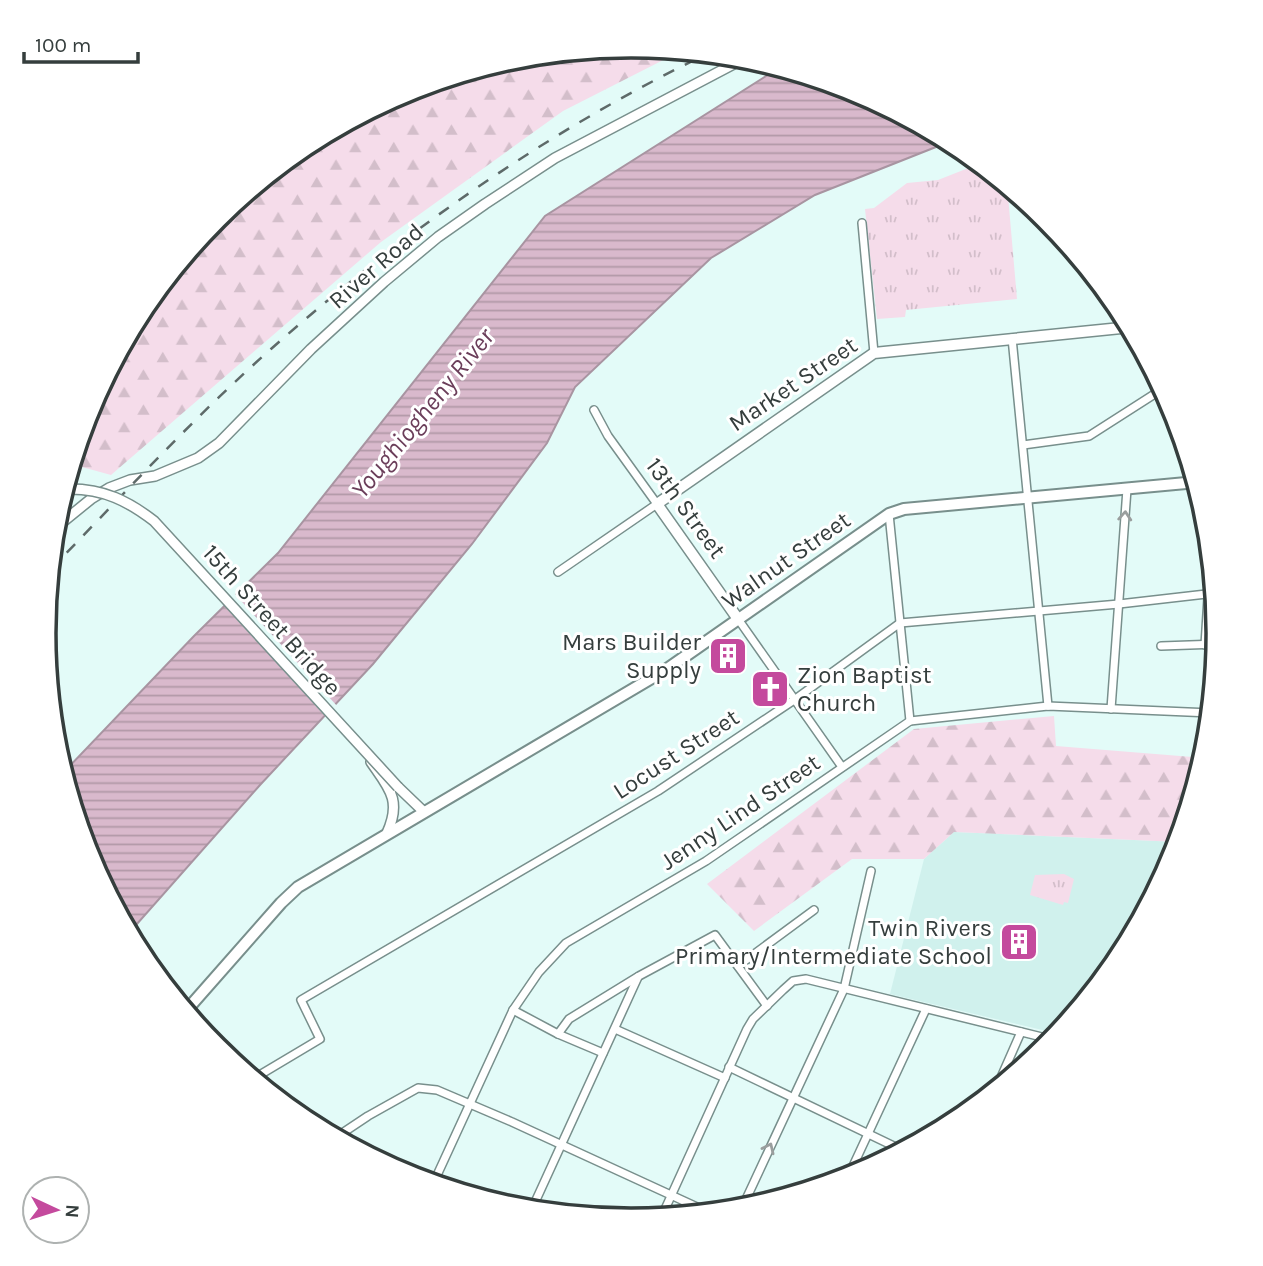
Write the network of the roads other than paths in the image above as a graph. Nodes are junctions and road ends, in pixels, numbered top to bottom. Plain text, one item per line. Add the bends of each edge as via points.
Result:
1 (729, 66) edge
2 (862, 223) dead end
3 (1119, 328) edge
4 (1012, 338) junction
5 (874, 353) junction
6 (1155, 394) edge
7 (594, 410) dead end
8 (1023, 445) junction
9 (1187, 483) edge
10 (1127, 489) junction
11 (75, 490) edge
12 (1029, 498) junction
13 (657, 504) junction
14 (889, 514) junction
15 (68, 518) edge
16 (558, 572) dead end
17 (1206, 594) edge
18 (1119, 604) junction
19 (1039, 610) junction
20 (738, 619) junction
21 (900, 623) junction
22 (1207, 631) edge
23 (1205, 645) joint
24 (1161, 646) dead end
25 (794, 700) junction
26 (1048, 706) junction
27 (1111, 709) junction
28 (1201, 713) edge
29 (911, 721) junction
30 (842, 767) junction
31 (396, 790) junction
32 (424, 812) junction
33 (387, 833) junction
34 (871, 871) dead end
35 (814, 910) dead end
36 (738, 966) junction
37 (639, 976) junction
38 (844, 989) junction
39 (193, 1004) edge
40 (767, 1006) junction
41 (926, 1009) junction
42 (513, 1010) junction
43 (615, 1029) junction
44 (1021, 1032) junction
45 (558, 1034) junction
46 (1041, 1037) edge
47 (603, 1053) junction
48 (729, 1068) junction
49 (1003, 1072) edge
50 (262, 1074) edge
51 (725, 1077) junction
52 (792, 1099) junction
53 (471, 1104) junction
54 (345, 1131) edge
55 (868, 1134) junction
56 (560, 1146) junction
57 (892, 1146) edge
58 (854, 1164) edge
59 (437, 1175) edge
60 (672, 1196) junction
61 (747, 1196) edge
62 (536, 1200) edge
63 (692, 1205) edge
64 (667, 1207) edge

1 - 15 street, River Road via 555,158 485,204 384,282 219,443 177,467 109,488
2 - 5 street
3 - 4 main road, Market Street
4 - 5 main road, Market Street
4 - 8 street
5 - 13 main road, Market Street
6 - 8 street via 1089,436
7 - 13 street, 13th Street
8 - 12 street
9 - 10 main road, Walnut Street
10 - 12 main road, Walnut Street
18 -> 10 street
11 - 31 street, 15th Street Bridge, bridge via 103,492 123,500 154,522
12 - 14 main road, Walnut Street
12 - 19 street
13 - 16 street, Market Street
13 - 20 main road, 13th Street
14 - 20 main road, Walnut Street
14 - 21 street
17 - 18 street
18 - 19 street
18 - 27 street
19 - 21 street
19 - 26 street
20 - 25 street, 13th Street
20 - 32 main road, Walnut Street via 614,702
21 - 25 street, Locust Street
21 - 29 street
22 - 23 street
23 - 24 street
25 - 30 street, 13th Street
25 - 50 street, Locust Street via 658,791 301,1000 320,1039
26 - 27 street, Jenny Lind Street
26 - 29 street, Jenny Lind Street
27 - 28 street, Jenny Lind Street
29 - 30 street, Jenny Lind Street
30 - 42 street, Jenny Lind Street via 706,861 566,943
31 - 32 street, 15th Street Bridge
31 - 33 street via 394,817
32 - 33 main road, Walnut Street
33 - 39 main road, Walnut Street via 298,887
34 - 38 street
35 - 36 street
36 - 37 street via 715,935
36 - 40 street
37 - 43 street
37 - 45 street via 569,1019
38 - 40 street via 806,979 793,981
38 - 41 street
38 - 52 street
40 - 48 street via 753,1019
41 - 44 street
41 - 55 street
42 - 45 street
42 - 53 street, Jenny Lind Street
43 - 47 street
43 - 51 street
44 - 46 street
44 - 49 street
45 - 47 street
47 - 56 street
48 - 51 street
48 - 52 street
51 - 60 street
52 - 55 street
61 -> 52 street
53 - 54 street via 437,1090 418,1088
53 - 56 street
53 - 59 street, Jenny Lind Street
55 - 57 street
55 - 58 street
56 - 60 street
56 - 62 street
60 - 63 street
60 - 64 street

